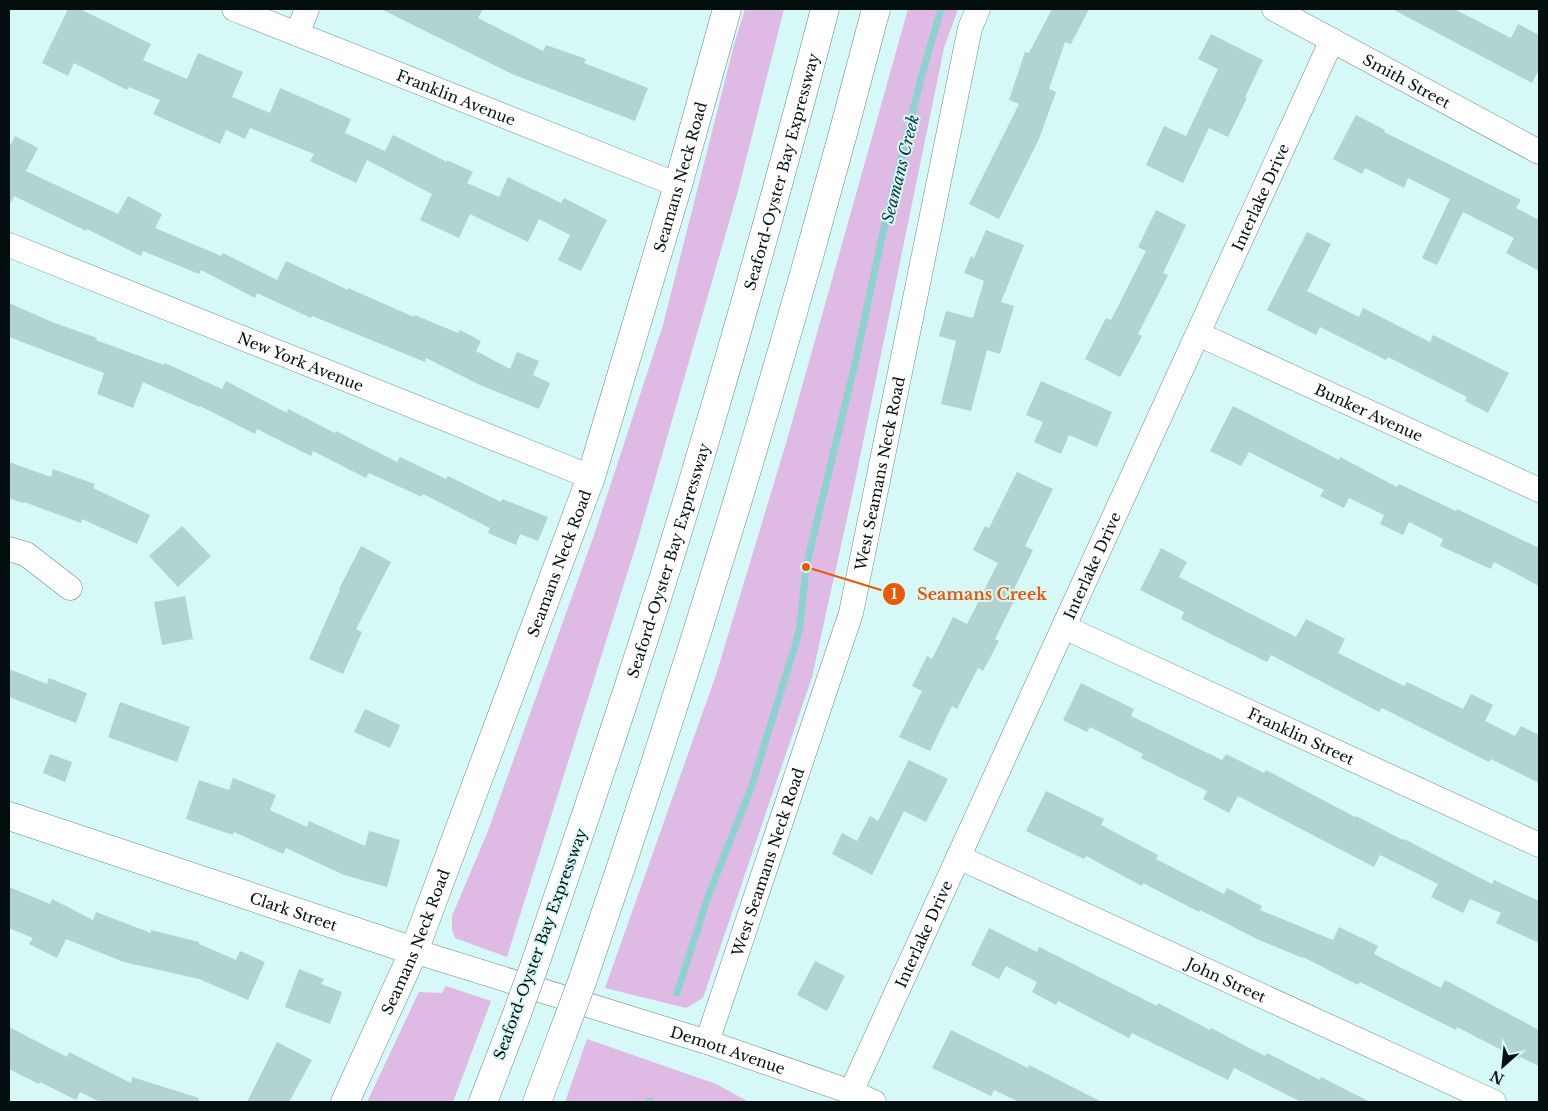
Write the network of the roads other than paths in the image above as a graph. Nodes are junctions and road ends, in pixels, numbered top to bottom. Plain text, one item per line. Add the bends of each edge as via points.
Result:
1 (234, 9) edge
2 (307, 9) edge
3 (727, 9) edge
4 (825, 9) edge
5 (876, 9) edge
6 (978, 9) edge
7 (1274, 9) edge
8 (297, 34) junction
9 (1332, 40) junction
10 (1539, 152) edge
11 (678, 185) junction
12 (9, 245) edge
13 (1198, 334) junction
14 (591, 477) junction
15 (1539, 490) edge
16 (9, 548) edge
17 (70, 588) dead end
18 (1064, 627) junction
19 (9, 816) edge
20 (1539, 845) edge
21 (958, 857) junction
22 (414, 951) junction
23 (581, 990) junction
24 (707, 1042) junction
25 (851, 1092) junction
26 (344, 1102) edge
27 (483, 1102) edge
28 (536, 1102) edge
29 (874, 1102) edge
30 (1494, 1102) edge

1 - 8 street, Franklin Avenue
2 - 8 street
3 - 11 main road, Seamans Neck Road
4 - 27 main road, Seaford-Oyster Bay Expressway, bridge via 704,445 594,792
5 - 23 main road via 752,459
6 - 24 street, West Seamans Neck Road via 970,28 851,613
7 - 9 street, Smith Street
8 - 11 street, Franklin Avenue
9 - 10 street, Smith Street
9 - 13 street, Interlake Drive
11 - 14 main road, Seamans Neck Road
12 - 14 street, New York Avenue
13 - 15 street, Bunker Avenue
13 - 18 street, Interlake Drive
14 - 22 main road, Seamans Neck Road
16 - 17 street via 26,554
18 - 20 street, Franklin Street
18 - 21 street, Interlake Drive
19 - 22 main road, Clark Street
21 - 25 street, Interlake Drive
21 - 30 street, John Street
22 - 23 street, Clark Street
22 - 26 main road, Seamans Neck Road
23 - 24 street, Demott Avenue
23 - 28 main road, bridge
24 - 25 street, Demott Avenue
25 - 29 street, Demott Avenue

